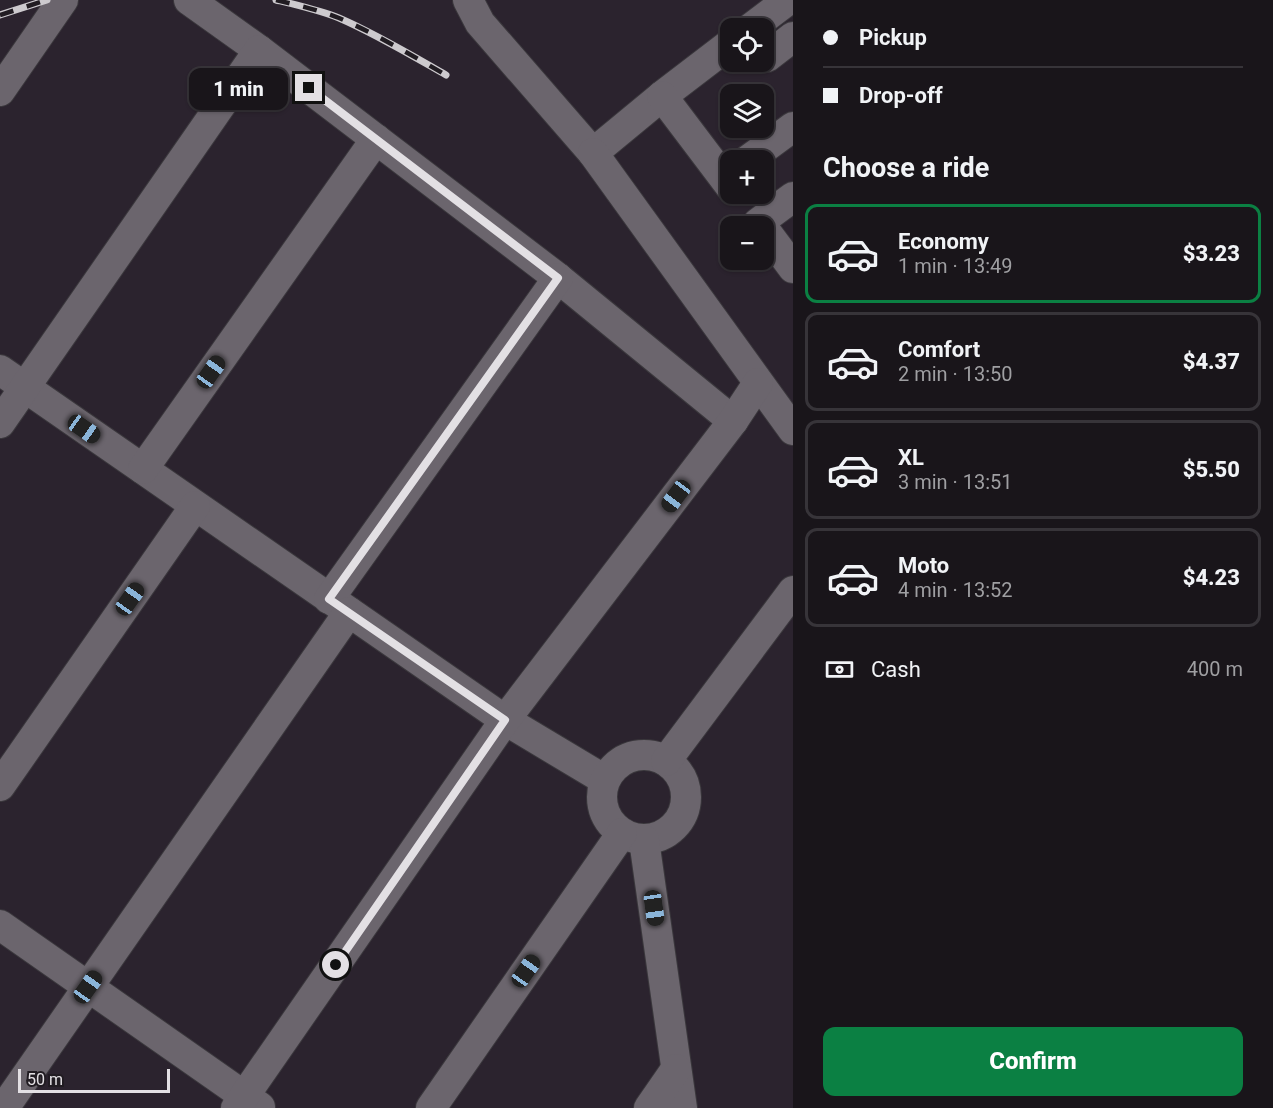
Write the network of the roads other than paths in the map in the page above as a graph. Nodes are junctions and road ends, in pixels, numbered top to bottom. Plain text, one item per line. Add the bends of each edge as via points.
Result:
1 (63, 0) edge
2 (189, 0) edge
3 (458, 0) edge
4 (468, 0) edge
5 (788, 0) edge
6 (764, 18) edge
7 (793, 37) edge
8 (259, 50) junction
9 (720, 52) edge
10 (774, 52) edge
11 (0, 91) edge
12 (662, 96) junction
13 (793, 127) edge
14 (376, 139) junction
15 (762, 150) edge
16 (593, 153) junction
17 (720, 170) edge
18 (793, 197) edge
19 (772, 216) edge
20 (774, 243) edge
21 (793, 268) edge
22 (558, 278) junction
23 (0, 370) edge
24 (758, 382) junction
25 (25, 388) junction
26 (733, 421) junction
27 (0, 423) edge
28 (793, 430) edge
29 (142, 469) junction
30 (195, 506) junction
31 (793, 591) edge
32 (339, 605) junction
33 (505, 720) junction
34 (666, 761) junction
35 (605, 780) junction
36 (0, 786) edge
37 (633, 836) junction
38 (0, 925) edge
39 (88, 987) junction
40 (676, 1069) junction
41 (247, 1104) edge
42 (3, 1108) edge
43 (431, 1108) edge
44 (649, 1108) edge
45 (681, 1108) edge

1 - 11 lane
2 - 8 lane
3 - 4 lane
4 - 16 lane via 480,22
5 - 6 lane
7 - 10 lane
8 - 14 lane
8 - 25 lane
9 - 12 lane
12 - 16 lane
12 - 17 lane
13 - 15 lane
14 - 22 lane
14 - 29 lane
16 - 24 lane
18 - 19 lane
20 - 21 lane
22 - 26 lane
22 - 32 lane
23 - 25 lane
24 - 26 lane
24 - 28 lane
25 - 27 lane
25 - 29 lane
26 - 33 lane
29 - 30 lane
30 - 32 lane
30 - 36 lane
31 - 34 lane
32 - 33 lane
32 - 39 lane
33 - 35 lane
33 - 41 lane
34 - 35 lane via 655,756 631,757 620,762
34 - 37 lane via 686,790 683,814 668,832 656,838
35 - 37 lane via 605,816 612,826
37 - 40 lane
37 - 43 lane
38 - 39 lane
39 - 41 lane
39 - 42 lane
40 - 44 lane
40 - 45 lane

